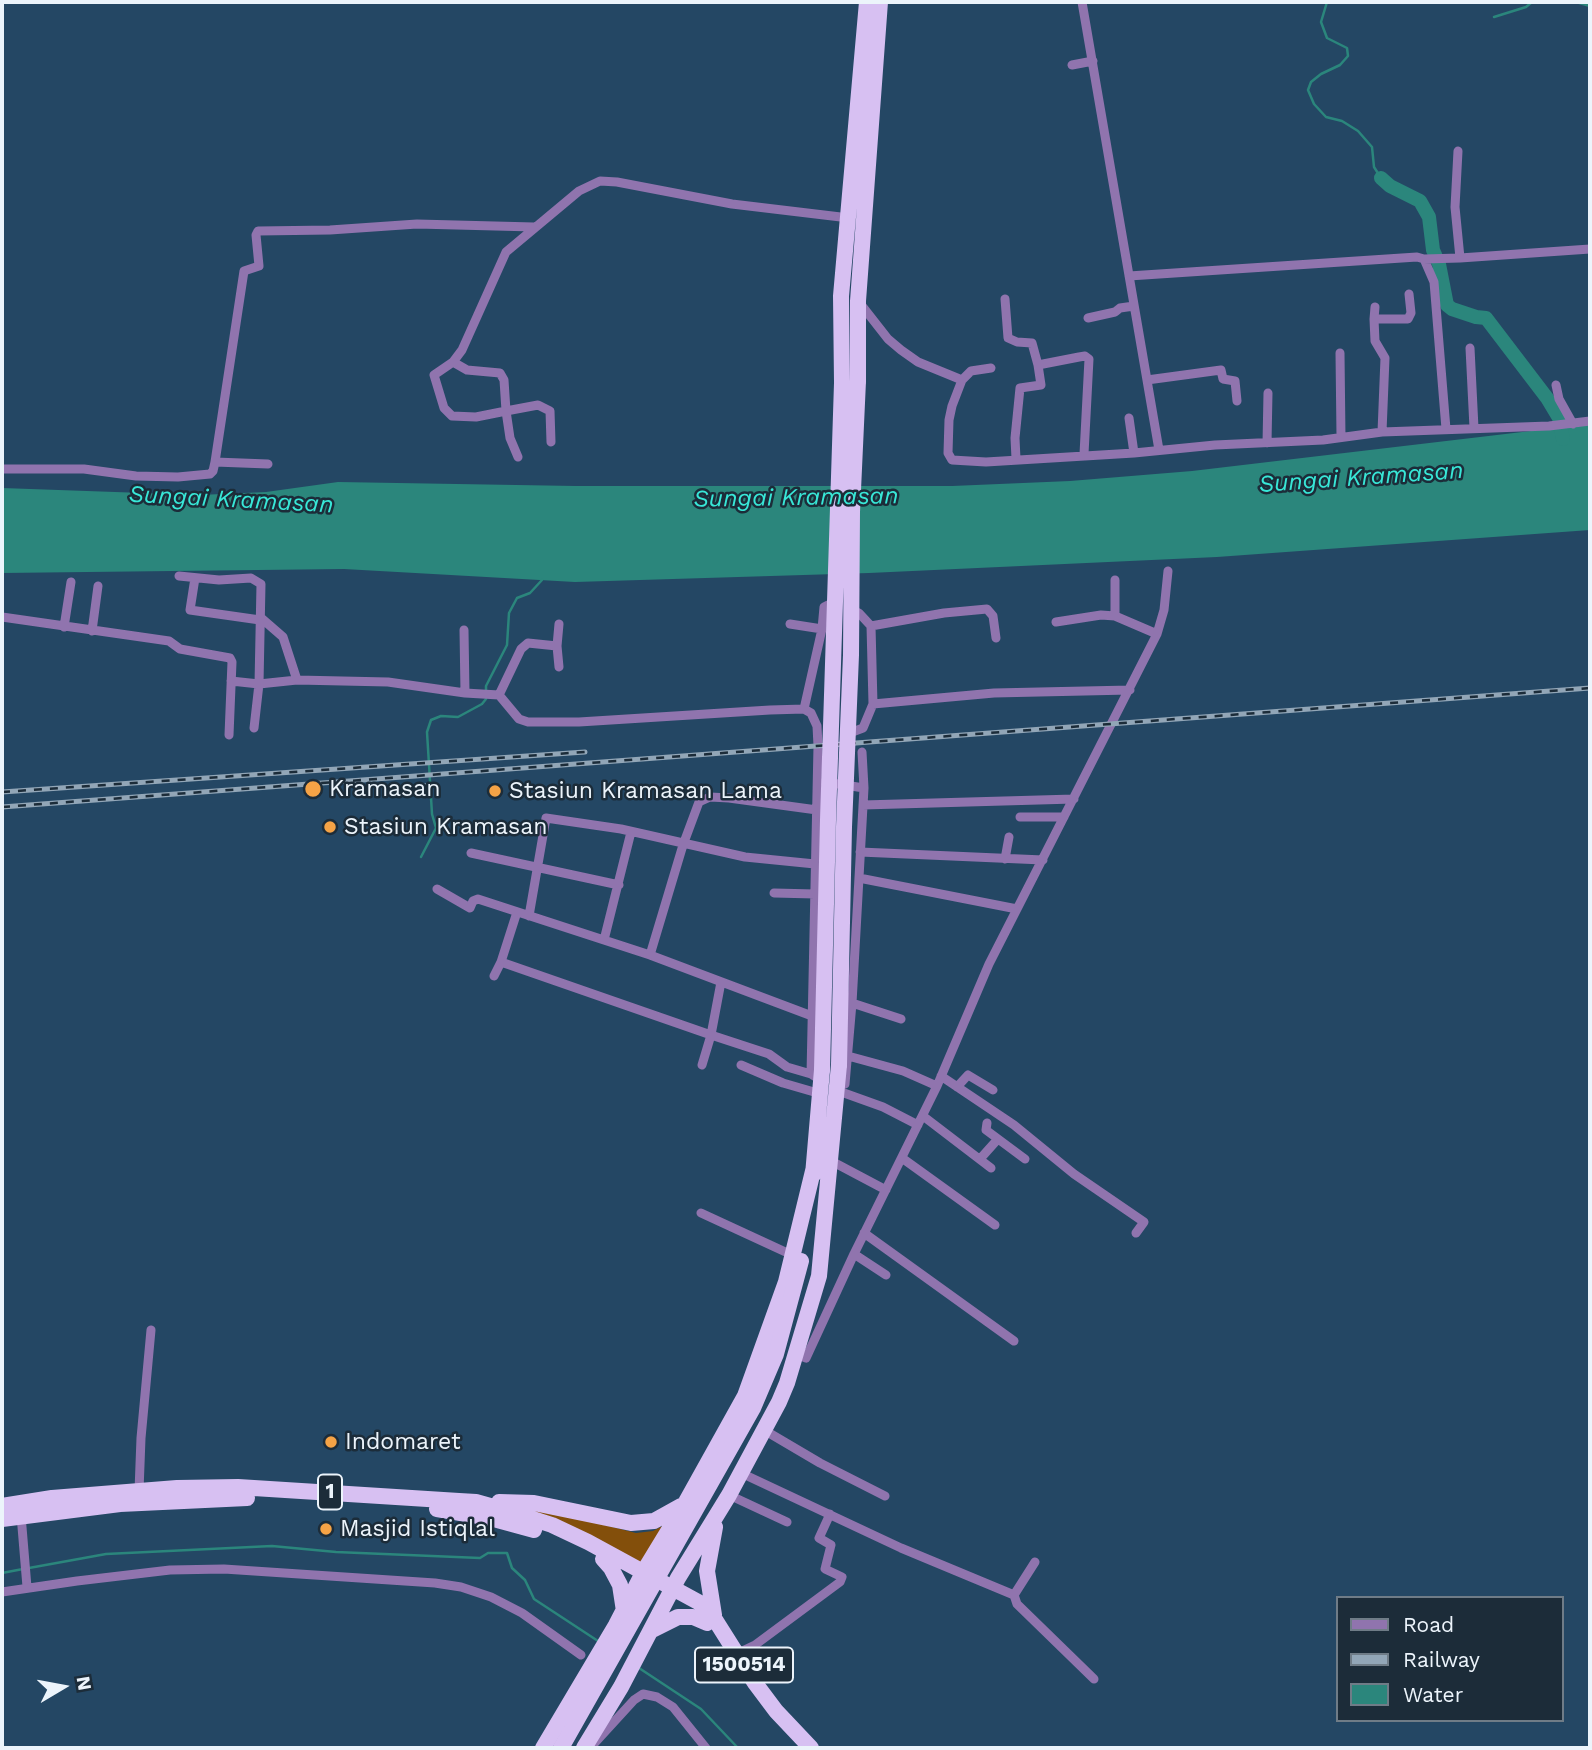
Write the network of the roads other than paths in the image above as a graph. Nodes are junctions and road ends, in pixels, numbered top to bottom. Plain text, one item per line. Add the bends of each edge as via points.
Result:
1 (867, 2) edge
2 (880, 2) edge
3 (1083, 2) edge
4 (1093, 61) junction
5 (1072, 65) dead end
6 (1458, 151) dead end
7 (849, 218) junction
8 (534, 228) junction
9 (1590, 248) edge
10 (1460, 258) junction
11 (1427, 259) junction
12 (1129, 276) junction
13 (1409, 294) dead end
14 (1005, 299) dead end
15 (858, 301) junction
16 (1134, 306) junction
17 (1375, 307) dead end
18 (1088, 318) dead end
19 (1374, 319) junction
20 (1470, 348) dead end
21 (1340, 353) dead end
22 (453, 362) junction
23 (1038, 365) junction
24 (991, 368) dead end
25 (962, 380) junction
26 (1147, 380) junction
27 (850, 382) junction
28 (1556, 385) dead end
29 (1268, 393) dead end
30 (1237, 401) dead end
31 (506, 411) junction
32 (1129, 418) dead end
33 (1590, 421) edge
34 (1572, 424) junction
35 (1474, 428) junction
36 (1446, 429) junction
37 (1382, 432) junction
38 (1341, 438) junction
39 (551, 442) dead end
40 (1267, 443) junction
41 (1159, 450) junction
42 (1134, 453) junction
43 (1084, 454) junction
44 (517, 457) dead end
45 (1016, 459) junction
46 (215, 461) junction
47 (268, 464) dead end
48 (2, 469) edge
49 (1168, 571) dead end
50 (179, 576) dead end
51 (195, 578) junction
52 (1115, 580) dead end
53 (71, 582) dead end
54 (98, 586) dead end
55 (1115, 616) junction
56 (2, 617) edge
57 (260, 619) junction
58 (1055, 622) dead end
59 (559, 624) dead end
60 (790, 624) dead end
61 (64, 626) junction
62 (871, 626) junction
63 (822, 629) junction
64 (464, 630) dead end
65 (92, 631) junction
66 (1157, 634) junction
67 (996, 638) dead end
68 (557, 646) junction
69 (559, 667) dead end
70 (298, 680) junction
71 (230, 681) junction
72 (259, 684) junction
73 (1130, 690) junction
74 (465, 693) junction
75 (495, 695) junction
76 (873, 704) junction
77 (804, 709) junction
78 (254, 728) dead end
79 (229, 735) dead end
80 (818, 739) junction
81 (862, 752) dead end
82 (817, 780) junction
83 (864, 788) junction
84 (1074, 799) junction
85 (863, 805) junction
86 (817, 810) junction
87 (1020, 817) dead end
88 (1065, 817) junction
89 (631, 832) junction
90 (1009, 837) dead end
91 (683, 845) junction
92 (860, 852) junction
93 (471, 853) dead end
94 (1005, 859) junction
95 (1042, 860) junction
96 (815, 864) junction
97 (538, 868) junction
98 (859, 878) junction
99 (619, 885) junction
100 (437, 889) dead end
101 (774, 893) dead end
102 (815, 894) junction
103 (1017, 909) junction
104 (517, 912) junction
105 (529, 916) junction
106 (604, 940) junction
107 (650, 955) junction
108 (500, 962) junction
109 (494, 976) dead end
110 (721, 982) junction
111 (852, 1003) junction
112 (812, 1016) junction
113 (901, 1019) dead end
114 (711, 1035) junction
115 (844, 1061) junction
116 (702, 1065) dead end
117 (741, 1065) dead end
118 (819, 1080) junction
119 (939, 1081) junction
120 (957, 1087) junction
121 (993, 1090) dead end
122 (844, 1093) junction
123 (920, 1121) junction
124 (987, 1123) dead end
125 (997, 1140) junction
126 (902, 1158) junction
127 (981, 1159) junction
128 (1025, 1159) dead end
129 (827, 1165) junction
130 (992, 1168) dead end
131 (886, 1190) junction
132 (701, 1213) dead end
133 (995, 1225) dead end
134 (864, 1233) junction
135 (1136, 1233) dead end
136 (854, 1254) junction
137 (801, 1260) junction
138 (886, 1275) dead end
139 (151, 1330) dead end
140 (1014, 1341) dead end
141 (796, 1354) junction
142 (764, 1430) junction
143 (741, 1473) junction
144 (139, 1491) junction
145 (885, 1496) dead end
146 (725, 1501) junction
147 (78, 1502) junction
148 (476, 1502) junction
149 (686, 1502) junction
150 (2, 1506) edge
151 (830, 1514) junction
152 (21, 1515) junction
153 (2, 1518) edge
154 (787, 1522) dead end
155 (603, 1559) junction
156 (1035, 1562) dead end
157 (642, 1575) junction
158 (27, 1587) junction
159 (2, 1592) edge
160 (673, 1594) junction
161 (1014, 1595) junction
162 (620, 1618) junction
163 (711, 1620) junction
164 (649, 1635) junction
165 (736, 1654) junction
166 (581, 1655) dead end
167 (1094, 1679) dead end
168 (543, 1748) edge
169 (561, 1748) edge
170 (572, 1748) edge
171 (584, 1748) edge
172 (590, 1748) edge
173 (706, 1748) edge
174 (796, 1748) edge
175 (811, 1748) edge

1 - 7 highway
2 - 15 highway
3 - 4 street
4 - 5 street
4 - 12 street
6 - 10 street via 1455,207
7 - 8 street via 600,181 579,191
7 - 27 highway via 841,296
8 - 22 street via 506,252
8 - 46 street via 417,224 258,231 259,266 244,271
9 - 10 street
10 - 11 street
11 - 12 street
11 - 36 street via 1434,282
12 - 16 street
13 - 19 street via 1408,319
14 - 23 street via 1008,338 1032,343
15 - 25 street via 901,350
15 - 27 highway
16 - 18 street
16 - 26 street
17 - 19 street
19 - 37 street via 1375,341 1385,358
20 - 35 street
21 - 38 street
22 - 31 street via 467,370 500,373
22 - 31 street via 433,378 448,414 476,417
23 - 43 street via 1089,359
23 - 45 street via 1041,385 1020,388
24 - 25 street via 971,371
25 - 45 street via 950,412 949,458 968,462
26 - 30 street via 1221,370 1223,379 1234,380
26 - 41 street
27 - 115 highway, bridge
27 - 118 highway, bridge
28 - 34 street
29 - 40 street
31 - 39 street via 543,406 550,411
31 - 44 street
32 - 42 street
33 - 34 street
34 - 35 street
35 - 36 street
36 - 37 street
37 - 38 street
38 - 40 street
40 - 41 street
41 - 42 street
42 - 43 street
43 - 45 street
46 - 47 street
46 - 48 street via 212,473 200,477
49 - 66 street
50 - 51 street
51 - 57 street via 259,582
51 - 57 street via 190,610
52 - 55 street
53 - 61 street
54 - 65 street
55 - 58 street
55 - 66 street
56 - 61 street
57 - 70 street via 283,637
57 - 72 street
59 - 68 street
60 - 63 street
61 - 65 street
62 - 63 street via 859,612 828,605
62 - 67 street via 982,608 991,612
62 - 76 street
63 - 77 street
64 - 74 street
65 - 71 street via 169,641 180,649 230,658
66 - 73 street
68 - 69 street
68 - 75 street via 524,645
70 - 72 street
70 - 74 street via 388,682
71 - 72 street
71 - 79 street
72 - 78 street
73 - 76 street via 994,693
73 - 84 street
74 - 75 street
75 - 77 street via 528,722
76 - 80 street via 859,731
77 - 80 street via 811,713
80 - 82 street
81 - 83 street
82 - 83 street
82 - 86 street
83 - 85 street
84 - 85 street
84 - 88 street
85 - 92 street
86 - 91 street via 710,797 699,802
86 - 96 street
87 - 88 street
88 - 95 street
89 - 91 street
89 - 97 street via 546,818
89 - 99 street
90 - 94 street
91 - 96 street
91 - 107 street
92 - 94 street
92 - 98 street
93 - 97 street
94 - 95 street
95 - 103 street
96 - 102 street
97 - 99 street
97 - 105 street
98 - 103 street
98 - 111 street
99 - 106 street
100 - 104 street via 470,908 478,899
101 - 102 street
102 - 112 street
103 - 119 street
104 - 105 street
104 - 108 street
105 - 106 street
106 - 107 street
107 - 110 street
108 - 109 street
108 - 114 street
110 - 112 street
110 - 114 street
111 - 113 street
111 - 115 street
112 - 118 street
114 - 116 street
114 - 118 street via 769,1054
115 - 119 street
115 - 122 street
115 - 129 highway
117 - 118 street via 783,1083
118 - 129 highway
119 - 120 street
119 - 123 street
120 - 121 street via 968,1075
120 - 135 street via 1144,1222
122 - 123 street
122 - 129 street
123 - 126 street
123 - 127 street
124 - 125 street via 985,1129
125 - 127 street
125 - 128 street
126 - 131 street
126 - 133 street
127 - 130 street
129 - 131 street
129 - 137 highway
129 - 141 highway via 819,1276
131 - 134 street
132 - 137 street
134 - 136 street
134 - 140 street
136 - 138 street
136 - 141 street via 806,1358
137 - 149 highway via 786,1282 745,1396
137 - 169 highway, bridge via 776,1354 753,1408
137 - 170 highway via 786,1355 769,1400
139 - 144 street
141 - 142 highway
142 - 143 highway
142 - 145 street
143 - 146 highway
143 - 151 street
144 - 147 highway, 1
144 - 148 highway, 1 via 238,1487
146 - 154 street
146 - 160 highway
146 - 163 highway via 707,1571
147 - 150 highway, 1
147 - 152 highway, 1
147 - 155 highway, 1 via 233,1498 453,1511 531,1529
148 - 149 highway via 534,1503 632,1523 662,1518
148 - 157 highway, 1 via 552,1525
149 - 157 highway
151 - 161 street
151 - 165 street via 819,1538 831,1545 825,1569 842,1577 841,1582
152 - 153 highway, 1
152 - 158 street
155 - 157 highway, 1
155 - 162 highway via 620,1585
156 - 161 street
157 - 160 highway, 1
157 - 162 highway
158 - 159 street
158 - 166 street via 170,1570 223,1569 435,1583 491,1597
160 - 163 highway, 1500514
160 - 164 highway
161 - 167 street via 1017,1604
162 - 168 highway
163 - 164 highway via 678,1617
163 - 165 highway, 1500514
163 - 174 highway, 1500514 via 762,1708
164 - 171 highway
165 - 175 highway, 1500514 via 776,1711
172 - 173 street via 643,1694 673,1707

